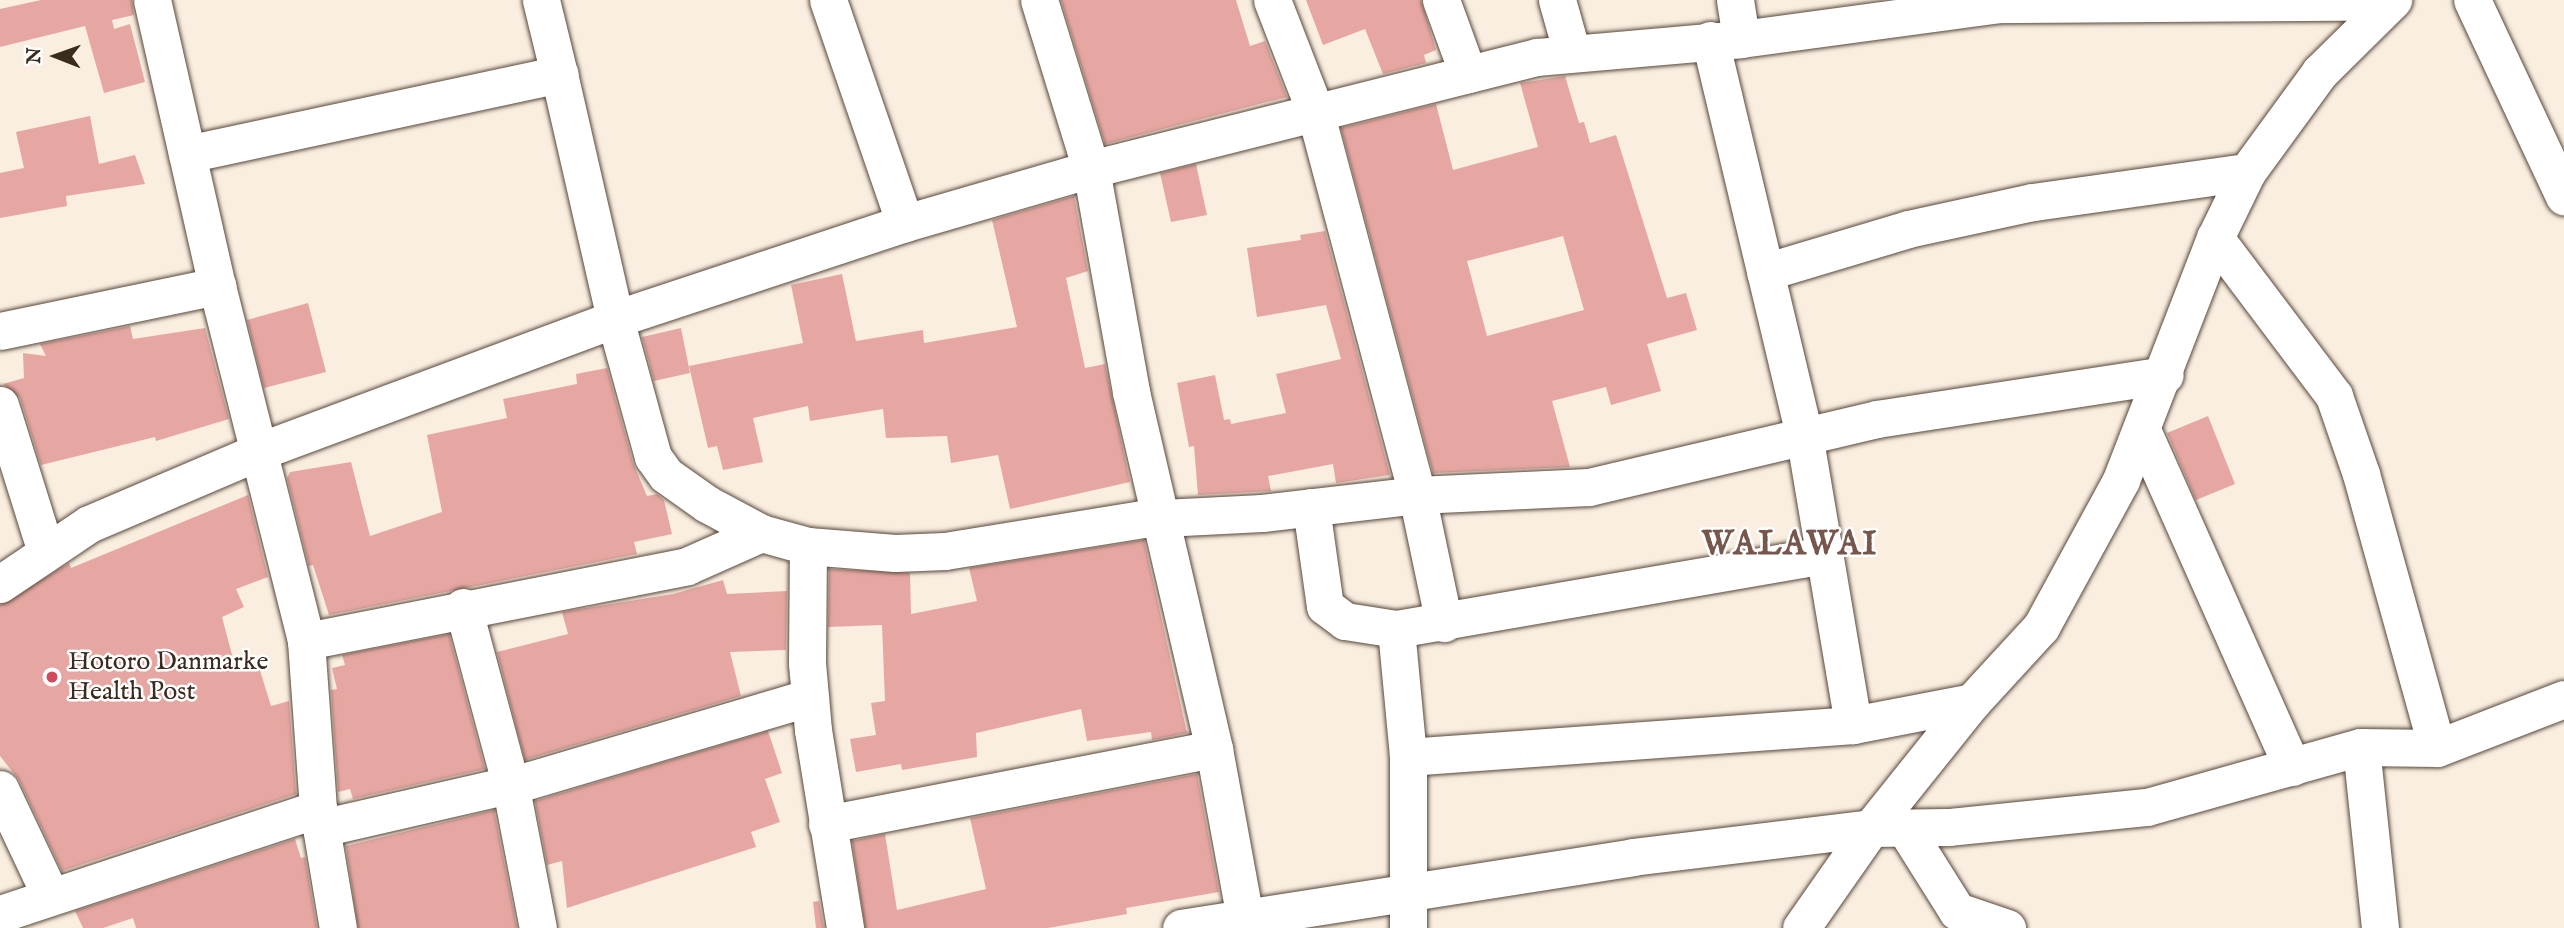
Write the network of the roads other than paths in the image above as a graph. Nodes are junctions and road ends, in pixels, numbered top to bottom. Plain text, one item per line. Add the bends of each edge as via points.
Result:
1 (152, 0) edge
2 (541, 0) edge
3 (828, 0) edge
4 (1039, 0) edge
5 (1272, 0) edge
6 (1441, 0) edge
7 (1557, 0) edge
8 (1735, 0) edge
9 (2472, 0) edge
10 (2392, 1) edge
11 (2131, 2) edge
12 (1946, 5) edge
13 (1726, 40) junction
14 (1572, 53) junction
15 (559, 74) junction
16 (1468, 74) junction
17 (1315, 111) junction
18 (187, 154) junction
19 (1091, 169) junction
20 (2247, 172) junction
21 (2564, 196) edge
22 (905, 223) junction
23 (2215, 238) junction
24 (1765, 272) junction
25 (217, 286) junction
26 (615, 319) junction
27 (0, 331) edge
28 (2165, 375) junction
29 (0, 405) edge
30 (2141, 430) junction
31 (1804, 434) junction
32 (260, 451) junction
33 (1418, 495) junction
34 (1311, 507) junction
35 (1163, 519) junction
36 (761, 533) junction
37 (808, 546) junction
38 (46, 552) junction
39 (1824, 555) junction
40 (0, 584) edge
41 (463, 607) junction
42 (1444, 623) junction
43 (1396, 629) junction
44 (306, 641) junction
45 (810, 697) junction
46 (2564, 699) edge
47 (1972, 702) junction
48 (1853, 725) junction
49 (2361, 747) junction
50 (2437, 748) junction
51 (1214, 749) junction
52 (1408, 757) junction
53 (2292, 767) junction
54 (510, 783) junction
55 (0, 789) edge
56 (319, 818) junction
57 (827, 824) junction
58 (1889, 829) junction
59 (50, 895) junction
60 (1406, 911) edge
61 (0, 914) edge
62 (1246, 922) edge
63 (1806, 925) edge
64 (338, 928) edge
65 (538, 928) edge
66 (845, 928) edge
67 (1181, 928) edge
68 (2007, 928) edge
69 (2381, 928) edge

1 - 18 street
2 - 15 street
3 - 22 street
4 - 19 street
5 - 17 street
6 - 16 street
7 - 14 street
8 - 13 street
9 - 21 street
10 - 11 street
10 - 20 street via 2320,72
11 - 12 street
12 - 13 street
13 - 14 street
13 - 24 street
14 - 16 street
15 - 18 street
15 - 26 street
16 - 17 street
17 - 19 street
17 - 33 street
18 - 25 street
19 - 22 street
19 - 35 street via 1130,393
20 - 23 street
20 - 24 street via 2033,202 1908,229
22 - 26 street
23 - 28 street
23 - 50 street via 2334,396 2361,474
24 - 31 street
25 - 27 street
25 - 32 street
26 - 32 street
26 - 36 street via 658,467 707,504
28 - 30 street
28 - 31 street
29 - 38 street
30 - 47 street via 2121,480 2041,627
30 - 53 street
31 - 33 street via 1589,487
31 - 39 street
32 - 38 street via 89,524
32 - 44 street
33 - 34 street
33 - 42 street
34 - 35 street
34 - 43 street via 1325,606 1345,621
35 - 37 street via 1089,525 945,551 895,553
35 - 51 street
36 - 37 street
36 - 41 street via 716,557 687,566
37 - 45 street
38 - 40 street
39 - 42 street
39 - 48 street
41 - 44 street
41 - 54 street
42 - 43 street
43 - 52 street
44 - 56 street
45 - 54 street
45 - 57 street
46 - 50 street
47 - 48 street
47 - 58 street
48 - 52 street
49 - 50 street
49 - 53 street
49 - 69 street
51 - 57 street
51 - 62 street
52 - 60 street
53 - 58 street via 2147,807
54 - 56 street
54 - 65 street
55 - 59 street
56 - 59 street
56 - 64 street
57 - 66 street
58 - 60 street via 1632,857
58 - 63 street
58 - 68 street via 1957,911
59 - 61 street
60 - 62 street
62 - 67 street

